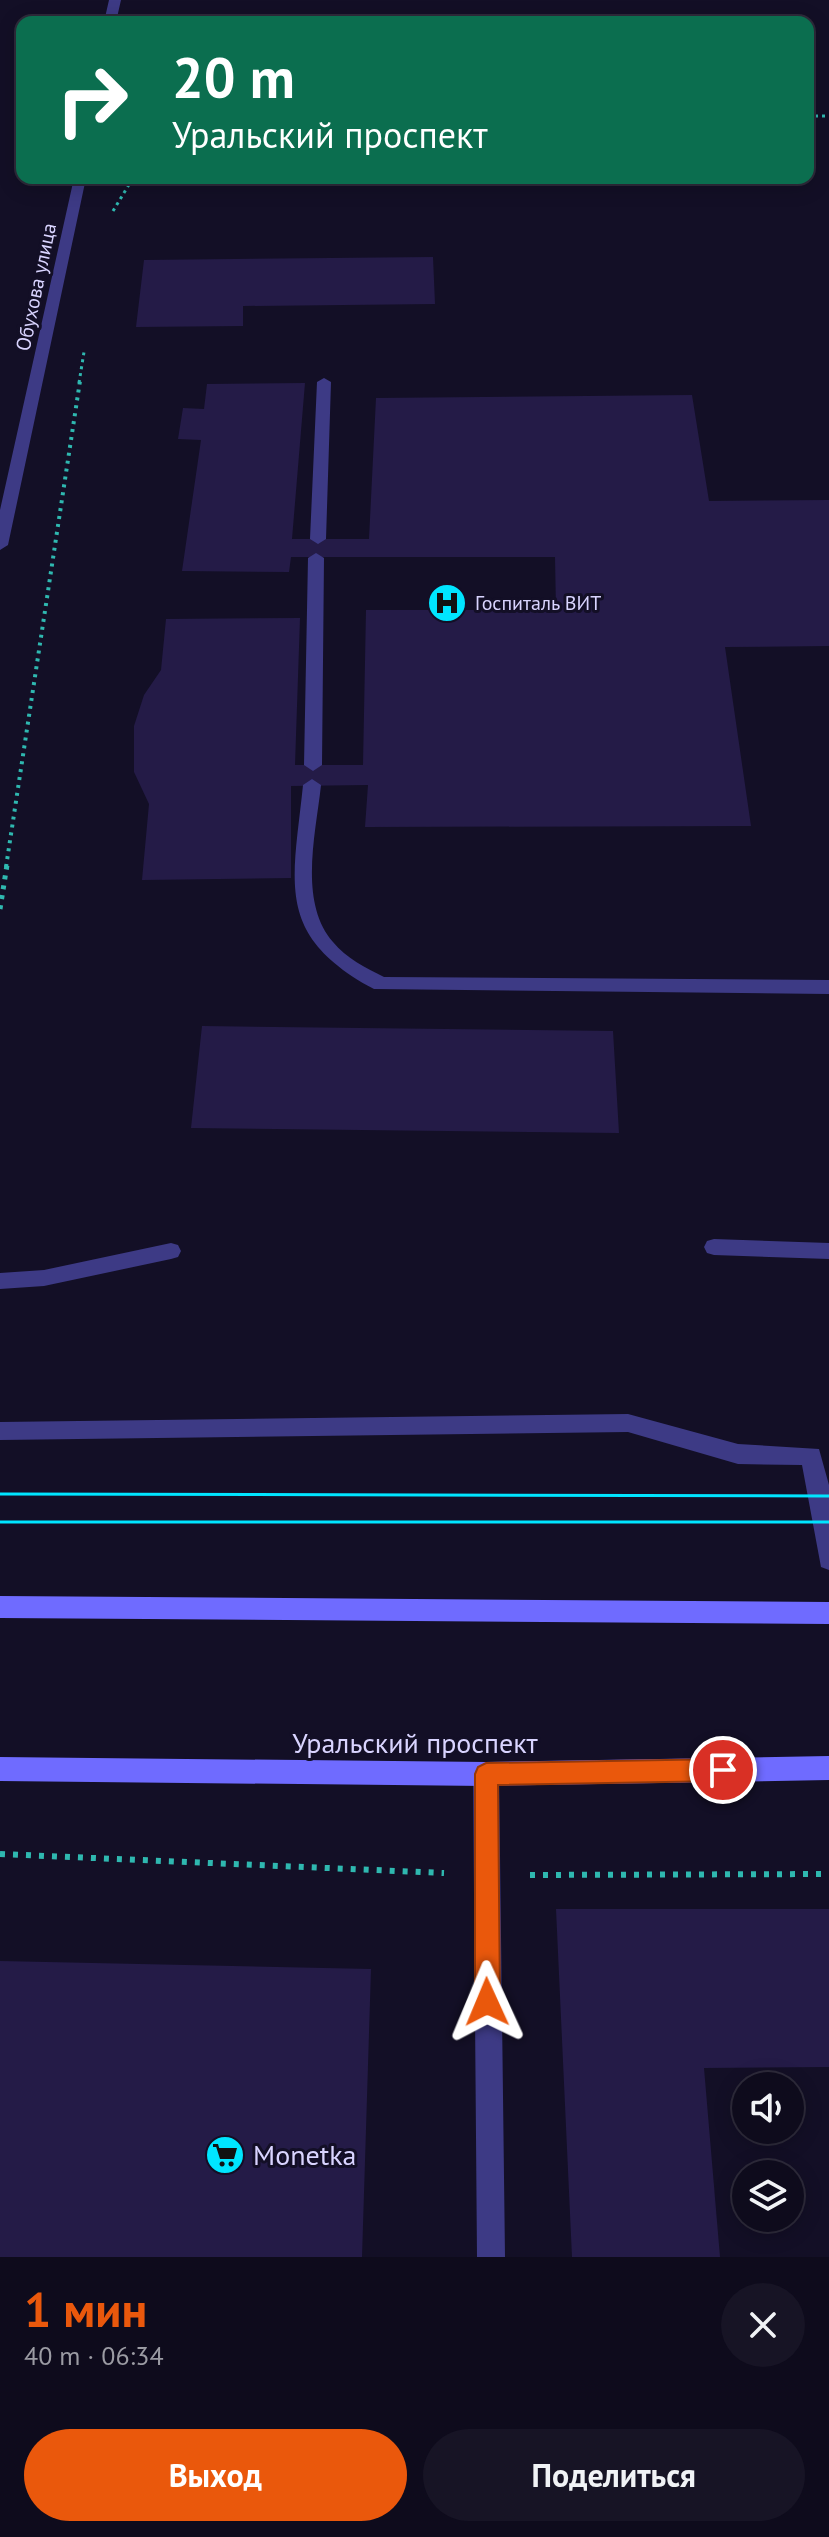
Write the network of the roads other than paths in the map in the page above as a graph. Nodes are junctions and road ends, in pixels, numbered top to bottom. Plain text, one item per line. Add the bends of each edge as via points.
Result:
1 (79, 184) edge
2 (324, 382) dead end
3 (318, 539) dead end
4 (0, 545) edge
5 (316, 558) dead end
6 (313, 765) dead end
7 (312, 785) dead end
8 (829, 987) edge
9 (714, 1247) dead end
10 (171, 1251) dead end
11 (829, 1251) edge
12 (0, 1281) edge
13 (0, 1431) edge
14 (820, 1452) edge
15 (829, 1560) edge
16 (0, 1607) edge
17 (829, 1613) edge
18 (829, 1768) edge
19 (0, 1769) edge
20 (486, 1774) junction
21 (491, 2257) edge

1 - 4 street, Обухова улица
2 - 3 street
5 - 6 street
7 - 8 street via 303,891 307,918 322,946 351,972 381,984
9 - 11 street
10 - 12 street via 44,1278
13 - 14 street via 628,1423 724,1451
14 - 15 street
16 - 17 main road
18 - 20 main road, Уральский проспект
19 - 20 main road, Уральский проспект
20 - 21 street

